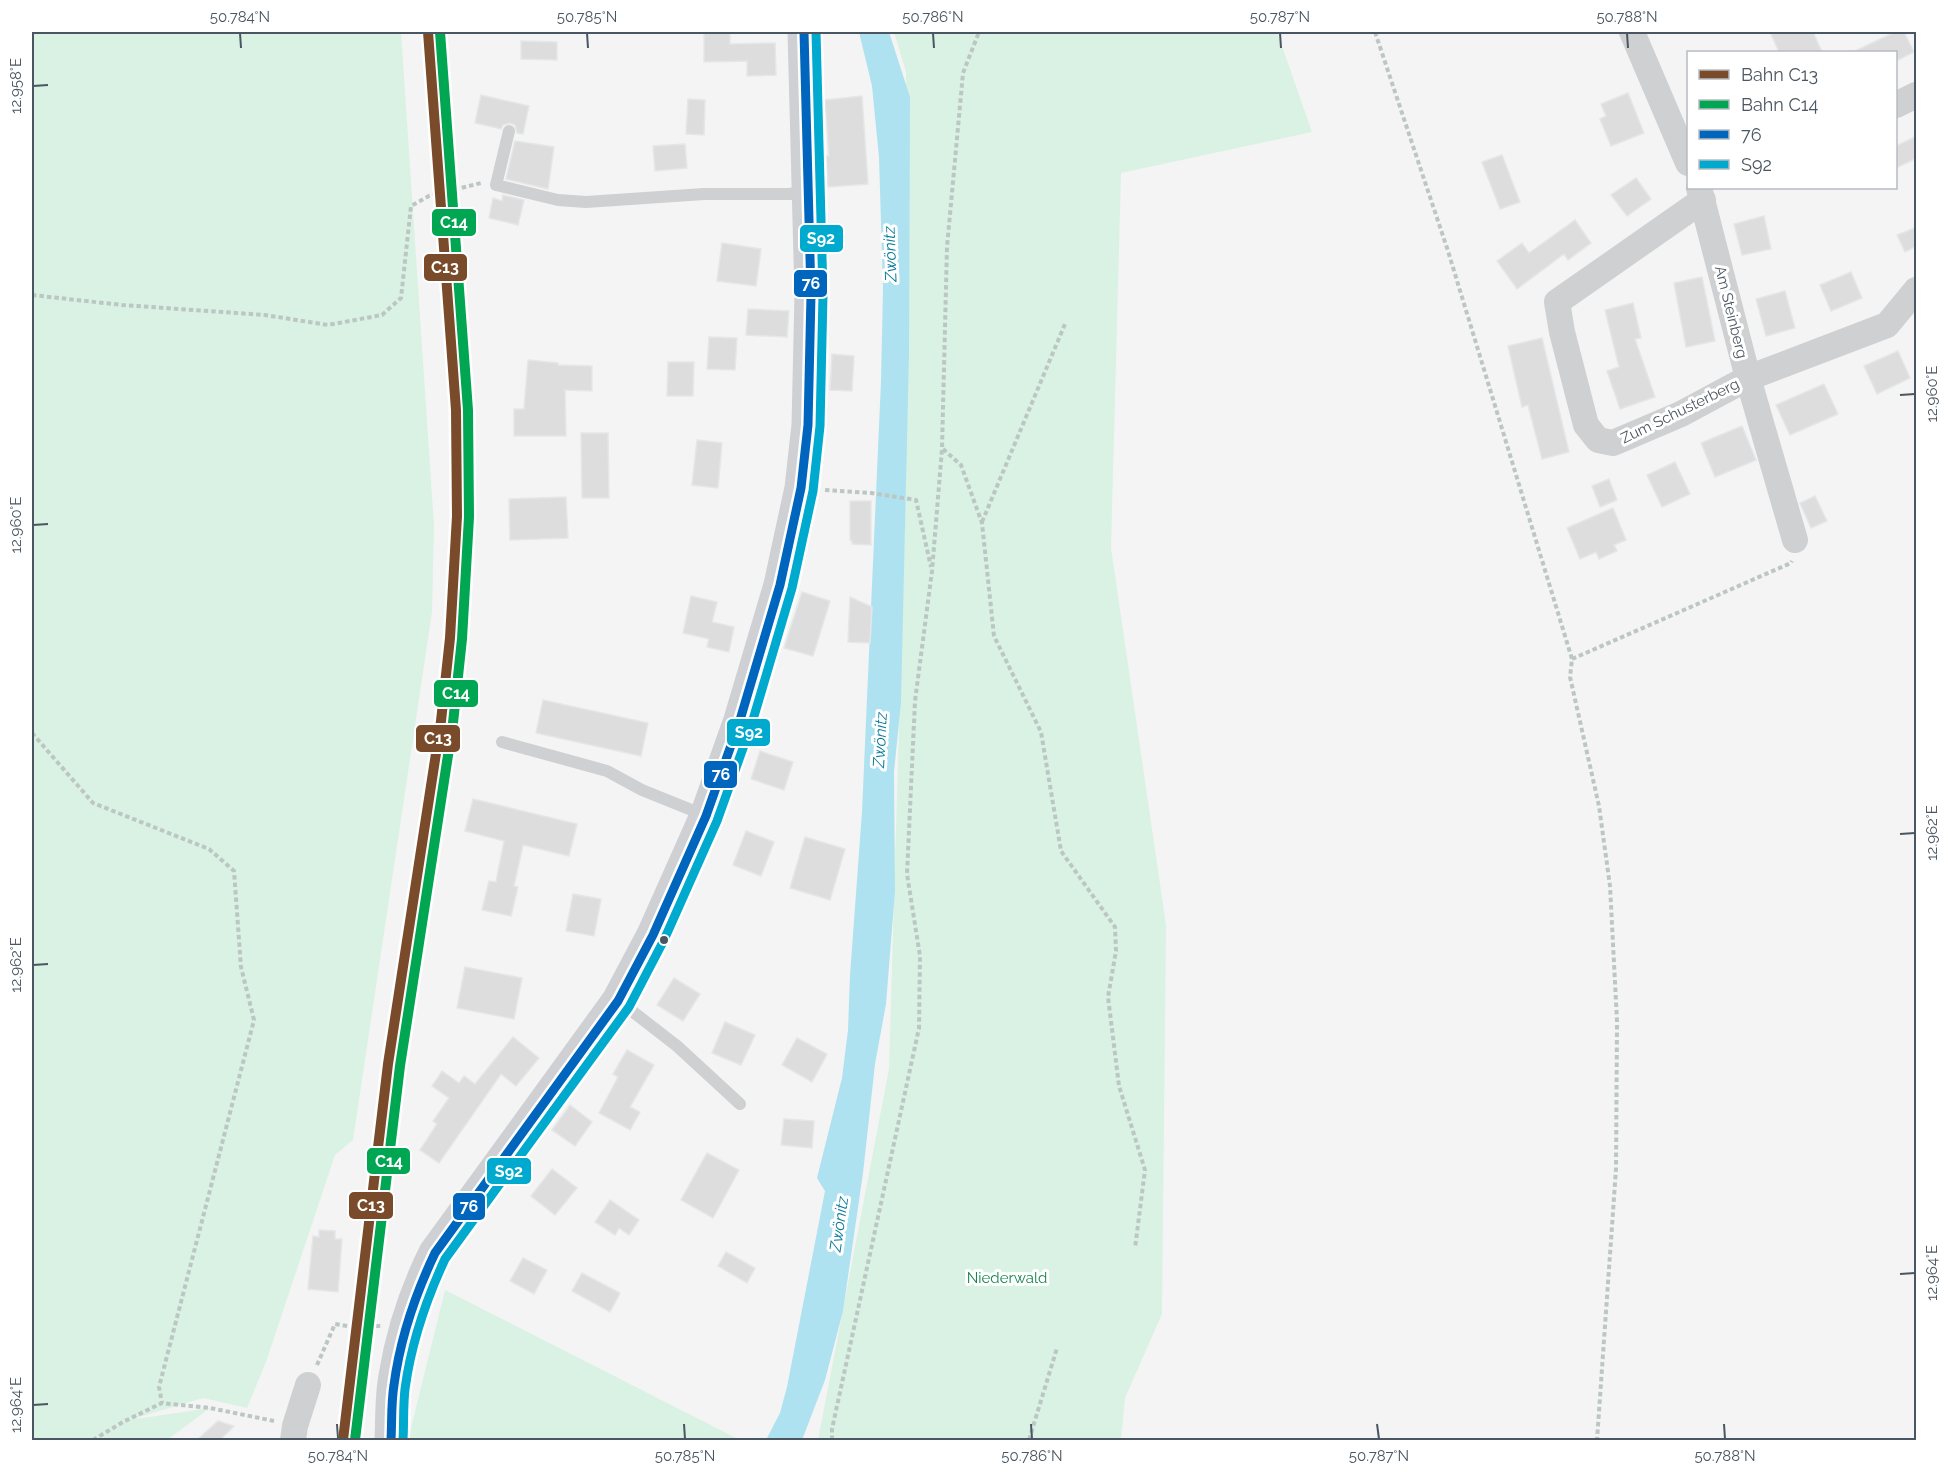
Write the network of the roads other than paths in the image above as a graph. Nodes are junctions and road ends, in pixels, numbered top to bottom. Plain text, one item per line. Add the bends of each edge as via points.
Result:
1 (804, 32) edge
2 (1632, 32) edge
3 (1917, 95) edge
4 (1897, 105) edge
5 (508, 131) dead end
6 (1687, 158) edge
7 (807, 190) junction
8 (1703, 192) edge
9 (1917, 290) edge
10 (1748, 378) junction
11 (1795, 540) road end
12 (502, 742) dead end
13 (706, 816) junction
14 (618, 1000) junction
15 (740, 1104) dead end
16 (308, 1385) road end
17 (294, 1433) edge
18 (391, 1440) edge

1 - 7 main road
2 - 6 street
3 - 4 street
5 - 7 lane via 496,185 558,200 790,194
7 - 13 main road via 811,295 808,413 801,488 780,585 740,720
8 - 10 street, Am Steinberg
8 - 10 street, Zum Schusterberg via 1557,302 1562,332 1586,425 1598,440 1613,443 1681,414
9 - 10 street, Zum Schusterberg via 1887,325
10 - 11 street, Am Steinberg
12 - 13 lane via 607,771
13 - 14 main road via 653,935
14 - 15 lane
14 - 18 main road via 422,1278 394,1378
16 - 17 street

